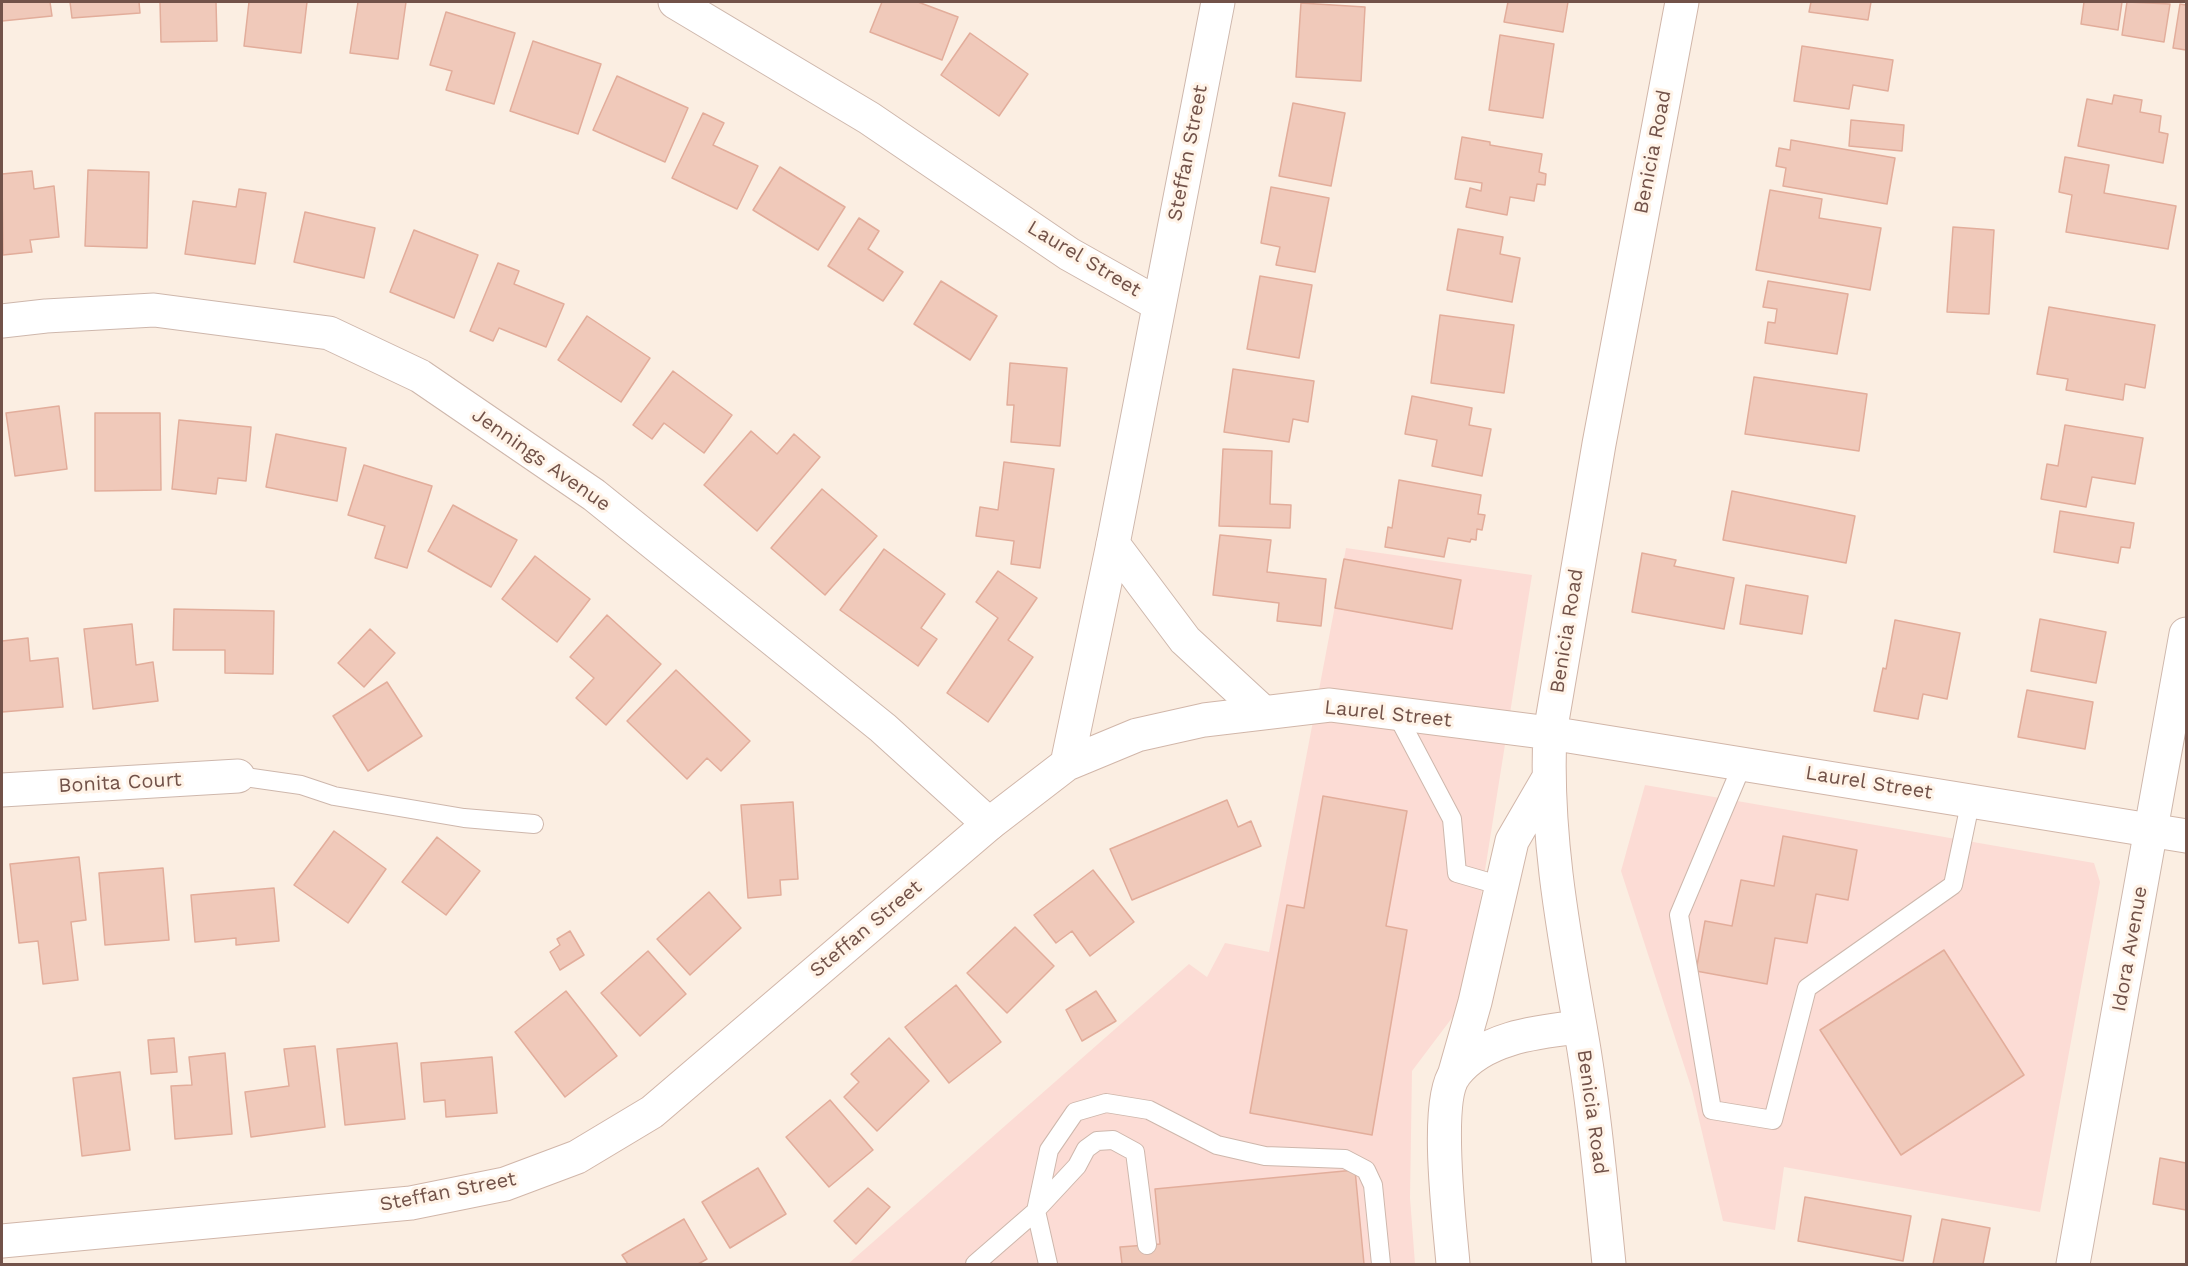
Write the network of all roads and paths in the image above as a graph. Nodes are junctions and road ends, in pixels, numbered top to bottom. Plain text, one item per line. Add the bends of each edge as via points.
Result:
1 (675, 2) edge
2 (1218, 2) edge
3 (1682, 2) edge
4 (1158, 304) junction
5 (2, 321) edge
6 (1113, 544) junction
7 (2187, 634) edge
8 (1263, 712) junction
9 (1396, 713) junction
10 (1550, 733) junction
11 (1743, 763) junction
12 (1067, 764) junction
13 (238, 776) joint
14 (1548, 779) junction
15 (2, 790) edge
16 (1971, 799) junction
17 (534, 824) dead end
18 (989, 824) junction
19 (2151, 830) junction
20 (2187, 836) edge
21 (1502, 886) junction
22 (1580, 1027) junction
23 (1454, 1076) junction
24 (1036, 1211) junction
25 (2, 1241) edge
26 (1147, 1245) dead end
27 (975, 1264) edge
28 (1048, 1264) edge
29 (1382, 1264) edge
30 (1453, 1264) edge
31 (1609, 1264) edge
32 (2073, 1264) edge

1 - 4 street, Laurel Street via 869,118 1069,254
2 - 4 street, Steffan Street
3 - 10 street, Benicia Road via 1599,444
4 - 6 street, Laurel Street
5 - 18 street, Jennings Avenue via 154,310 329,333 420,376 594,495 883,728
6 - 8 street via 1185,640
6 - 12 street, Laurel Street
7 - 19 street, Idora Avenue
8 - 9 street, Laurel Street via 1330,705
8 - 12 street via 1137,735
9 - 10 street, Laurel Street
9 - 21 lane via 1452,819 1457,873
10 - 11 street, Laurel Street
10 - 14 street, Benicia Road
11 - 16 street, Laurel Street
11 - 16 lane via 1679,915 1712,1110 1722,1112 1773,1120 1807,988 1953,885
12 - 18 street, Steffan Street
13 - 15 street, Bonita Court
13 - 17 lane via 464,818
14 - 21 street via 1512,841
14 - 22 street, Benicia Road via 1561,910
16 - 19 street, Laurel Street
18 - 25 street, Steffan Street via 652,1112 577,1157 505,1184 411,1203
19 - 20 street, Laurel Street
19 - 32 street, Idora Avenue
21 - 23 street
22 - 23 street via 1510,1039 1470,1059
22 - 31 street, Benicia Road
23 - 30 street via 1446,1100 1445,1144
24 - 26 lane via 1077,1166 1086,1149 1097,1141 1113,1140 1135,1152
24 - 27 lane
24 - 28 lane
24 - 29 lane via 1049,1150 1075,1112 1106,1103 1149,1110 1217,1145 1265,1156 1345,1159 1366,1170 1373,1185

